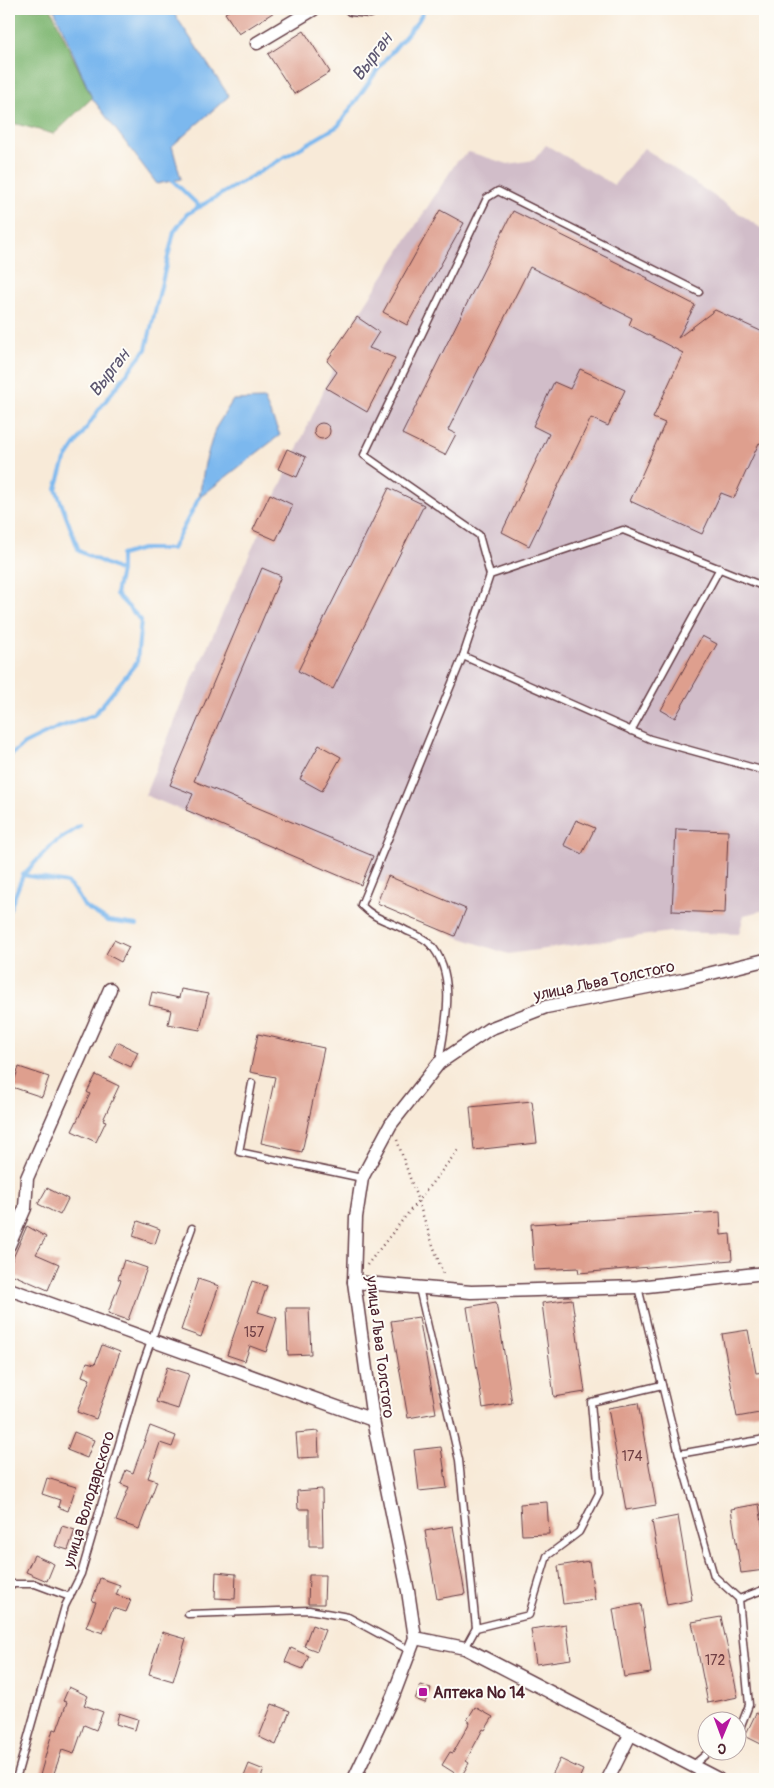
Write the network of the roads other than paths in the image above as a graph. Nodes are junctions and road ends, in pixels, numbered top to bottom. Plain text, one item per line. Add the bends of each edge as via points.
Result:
1 (314, 9) edge
2 (351, 9) edge
3 (372, 9) edge
4 (257, 43) dead end
5 (699, 292) dead end
6 (720, 568) junction
7 (490, 575) junction
8 (765, 587) edge
9 (463, 656) junction
10 (631, 731) junction
11 (765, 771) edge
12 (765, 960) edge
13 (110, 989) dead end
14 (439, 1064) junction
15 (252, 1083) dead end
16 (362, 1178) junction
17 (192, 1228) dead end
18 (9, 1245) edge
19 (765, 1273) edge
20 (354, 1282) junction
21 (638, 1287) junction
22 (419, 1288) junction
23 (9, 1289) edge
24 (152, 1342) junction
25 (662, 1385) junction
26 (373, 1420) junction
27 (765, 1439) edge
28 (679, 1454) junction
29 (9, 1584) edge
30 (765, 1589) edge
31 (70, 1597) junction
32 (739, 1599) junction
33 (188, 1614) dead end
34 (476, 1628) junction
35 (415, 1638) junction
36 (466, 1648) junction
37 (409, 1650) junction
38 (746, 1713) edge
39 (630, 1733) junction
40 (698, 1760) edge
41 (691, 1766) junction
42 (16, 1779) edge
43 (354, 1779) edge
44 (608, 1779) edge
45 (718, 1779) edge

1 - 4 street
2 - 3 street via 370,12
5 - 7 lane via 498,191 487,198 364,455 479,535
6 - 7 lane via 623,530
6 - 8 lane
6 - 10 lane
7 - 9 lane
9 - 10 lane
9 - 14 lane via 361,904 372,916 403,928 430,944 444,970 449,1004
10 - 11 lane
12 - 14 street, улица Льва Толстого via 546,1007 489,1029
13 - 18 street via 27,1178 26,1208
14 - 16 street, улица Льва Толстого via 391,1124
15 - 16 lane via 238,1152
16 - 20 street, улица Льва Толстого via 356,1217
17 - 24 lane, улица Володарского
19 - 21 street
20 - 22 street
20 - 26 street, улица Льва Толстого
21 - 22 street via 471,1292
21 - 25 lane
22 - 34 lane via 459,1460
23 - 24 street
24 - 26 street
24 - 31 lane, улица Володарского via 141,1369 81,1574
25 - 28 lane
25 - 34 lane via 591,1402 599,1493 583,1525 579,1532 547,1556 529,1614
26 - 35 street, улица Льва Толстого
27 - 28 lane
28 - 32 lane via 714,1576
29 - 31 lane via 35,1584
30 - 32 lane
31 - 42 lane, улица Володарского
32 - 38 lane via 749,1705
33 - 37 lane via 309,1610 348,1617
34 - 36 lane
35 - 36 street
35 - 37 street
36 - 39 street
37 - 43 street via 393,1696
39 - 41 street
39 - 44 street
40 - 41 lane
41 - 45 street

